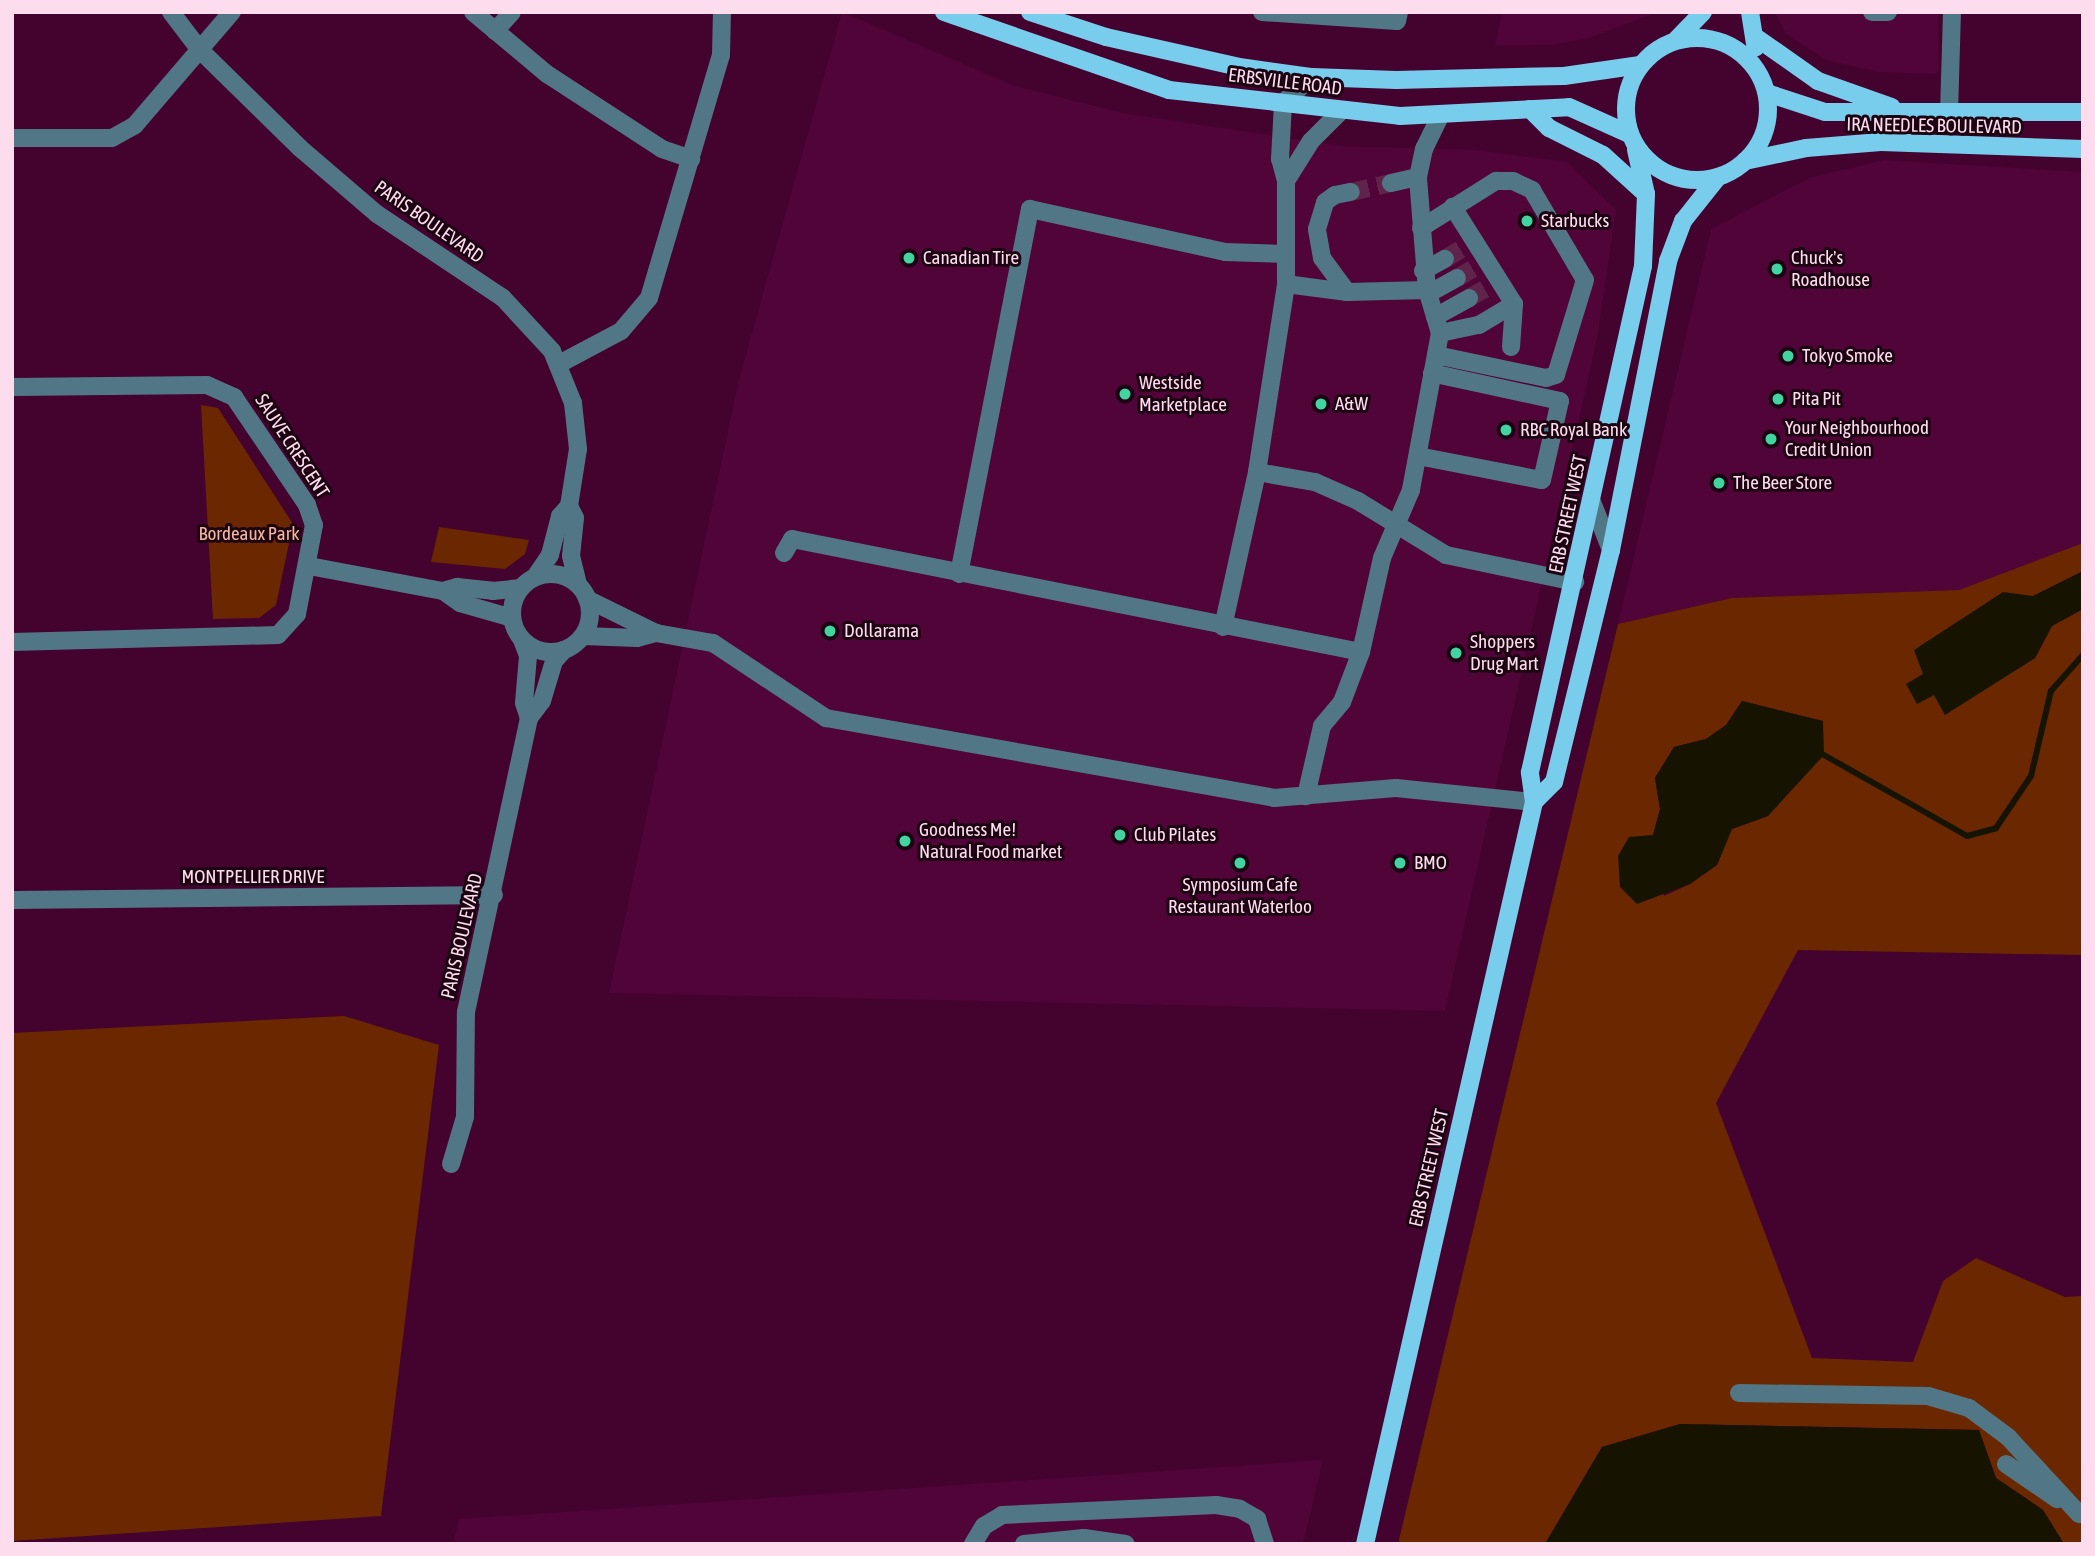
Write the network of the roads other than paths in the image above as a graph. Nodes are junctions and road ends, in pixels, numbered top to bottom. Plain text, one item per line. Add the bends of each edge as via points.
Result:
1 (171, 12) edge
2 (232, 12) edge
3 (473, 12) edge
4 (512, 12) edge
5 (722, 12) edge
6 (944, 12) edge
7 (1030, 12) edge
8 (1262, 12) edge
9 (1399, 12) edge
10 (1703, 12) edge
11 (1750, 12) edge
12 (1871, 12) edge
13 (1888, 12) edge
14 (1952, 12) edge
15 (495, 31) junction
16 (1754, 36) junction
17 (1676, 40) junction
18 (200, 50) junction
19 (1640, 65) junction
20 (1312, 76) junction
21 (1764, 86) junction
22 (1283, 103) junction
23 (1530, 109) junction
24 (1342, 110) junction
25 (2083, 112) edge
26 (1908, 113) junction
27 (1949, 113) junction
28 (1441, 114) junction
29 (12, 138) edge
30 (1633, 142) junction
31 (2083, 149) edge
32 (691, 159) junction
33 (1745, 162) junction
34 (1419, 172) junction
35 (1718, 177) junction
36 (1286, 181) junction
37 (1391, 183) tunnel mouth
38 (1351, 192) tunnel mouth
39 (1646, 194) junction
40 (1452, 207) junction
41 (1421, 228) junction
42 (1286, 254) junction
43 (1445, 258) tunnel mouth
44 (1423, 271) junction
45 (1457, 278) tunnel mouth
46 (1286, 284) junction
47 (1347, 292) junction
48 (1428, 292) junction
49 (1469, 298) tunnel mouth
50 (1514, 304) junction
51 (1437, 325) junction
52 (1511, 347) dead end
53 (559, 364) junction
54 (1434, 364) junction
55 (12, 387) edge
56 (1418, 456) junction
57 (1257, 472) junction
58 (1592, 502) junction
59 (569, 506) junction
60 (1397, 522) junction
61 (1611, 550) junction
62 (784, 554) dead end
63 (309, 566) junction
64 (959, 574) junction
65 (528, 582) junction
66 (1574, 582) junction
67 (443, 591) junction
68 (583, 592) junction
69 (512, 618) junction
70 (1223, 627) junction
71 (656, 633) junction
72 (583, 636) junction
73 (522, 640) junction
74 (12, 642) edge
75 (564, 650) junction
76 (1361, 652) junction
77 (530, 718) junction
78 (1306, 796) junction
79 (1534, 802) junction
80 (494, 895) junction
81 (12, 900) edge
82 (451, 1164) dead end
83 (1739, 1393) dead end
84 (2006, 1464) dead end
85 (2081, 1516) edge
86 (976, 1538) edge
87 (1051, 1542) edge
88 (1024, 1544) edge
89 (1126, 1544) edge
90 (1265, 1544) edge
91 (1365, 1544) edge

1 - 18 street, PARIS BOULEVARD
2 - 18 street
3 - 15 street
4 - 15 street
5 - 32 street via 721,55
6 - 22 main road, ERBSVILLE ROAD via 1170,90
7 - 20 main road, ERBSVILLE ROAD via 1106,37 1240,67
8 - 9 street via 1397,21
10 - 17 main road
11 - 16 main road
12 - 13 street
14 - 27 street
15 - 32 street via 547,74 662,149
16 - 21 main road
16 - 26 main road via 1818,80
17 - 19 main road
17 - 21 main road via 1707,39 1732,47 1753,64
18 - 29 street via 135,125 112,138
18 - 53 street, PARIS BOULEVARD via 300,148 377,214 514,307 536,329
19 - 20 main road, ERBSVILLE ROAD via 1564,76 1396,80
19 - 30 main road via 1628,92
20 - 22 street
21 - 26 main road, IRA NEEDLES BOULEVARD via 1825,111
21 - 33 main road via 1764,134
22 - 24 main road, ERBSVILLE ROAD
22 - 36 street via 1280,159
23 - 28 main road, ERBSVILLE ROAD
23 - 30 main road, ERBSVILLE ROAD via 1569,107
23 - 39 main road via 1549,128 1604,155
24 - 28 main road, ERBSVILLE ROAD via 1400,116
24 - 36 street via 1311,141
25 - 27 main road, IRA NEEDLES BOULEVARD
26 - 27 main road, IRA NEEDLES BOULEVARD
28 - 34 street
30 - 35 main road via 1676,177
30 - 39 main road, ERB STREET WEST
31 - 33 main road, IRA NEEDLES BOULEVARD via 1881,142 1806,148
32 - 53 street via 644,307 621,331
33 - 35 main road
34 - 37 street
34 - 41 street
35 - 61 main road, ERB STREET WEST via 1683,221 1668,261
36 - 42 street
38 - 47 street via 1325,202 1317,229 1322,258
39 - 58 main road, ERB STREET WEST via 1643,266
40 - 41 street
40 - 50 street via 1481,264
40 - 54 street via 1496,181 1513,181 1532,190 1585,281 1556,375 1546,378
41 - 44 street
42 - 46 street
42 - 64 street via 1226,252 1030,209
43 - 44 street
44 - 48 street
45 - 48 street
46 - 47 street
46 - 57 street
47 - 48 street
48 - 51 street
49 - 51 street
50 - 51 street via 1479,326
50 - 52 street
51 - 54 street
53 - 59 street, PARIS BOULEVARD via 578,433
54 - 56 street
54 - 56 street via 1560,401 1542,480
55 - 63 street, SAUVE CRESCENT via 207,385 234,397 311,511
56 - 60 street via 1411,490
57 - 60 street via 1315,482
57 - 70 street
58 - 61 street
58 - 66 main road, ERB STREET WEST
59 - 65 street, PARIS BOULEVARD via 560,516 550,555
59 - 68 street, PARIS BOULEVARD via 576,525 571,556
60 - 66 street via 1446,555
60 - 76 street via 1382,558
61 - 79 main road, ERB STREET WEST via 1554,782
62 - 64 street via 792,539
63 - 67 street
63 - 74 street, SAUVE CRESCENT via 294,620 271,638
64 - 70 street
65 - 67 street via 493,591 457,587
65 - 68 street via 555,574
65 - 69 street via 513,602
66 - 79 main road, ERB STREET WEST via 1530,772
67 - 69 street via 460,603
68 - 71 street
68 - 72 street via 590,618
69 - 73 street
70 - 76 street
71 - 72 street via 636,638 598,633
71 - 78 street via 713,643 825,718 1273,798
72 - 75 street
73 - 75 street via 541,652
73 - 77 street, PARIS BOULEVARD via 528,656 524,703
75 - 77 street, PARIS BOULEVARD via 554,661 542,701
76 - 78 street via 1342,702 1321,726
77 - 80 street, PARIS BOULEVARD
78 - 79 street via 1396,788
79 - 91 main road, ERB STREET WEST
80 - 81 street, MONTPELLIER DRIVE
80 - 82 street, PARIS BOULEVARD via 466,1012 465,1117
83 - 85 street via 1928,1395 1969,1408 2008,1437
84 - 85 street
86 - 90 street via 989,1521 1009,1514 1216,1505 1240,1509 1257,1519
87 - 88 street
87 - 89 street via 1096,1538

